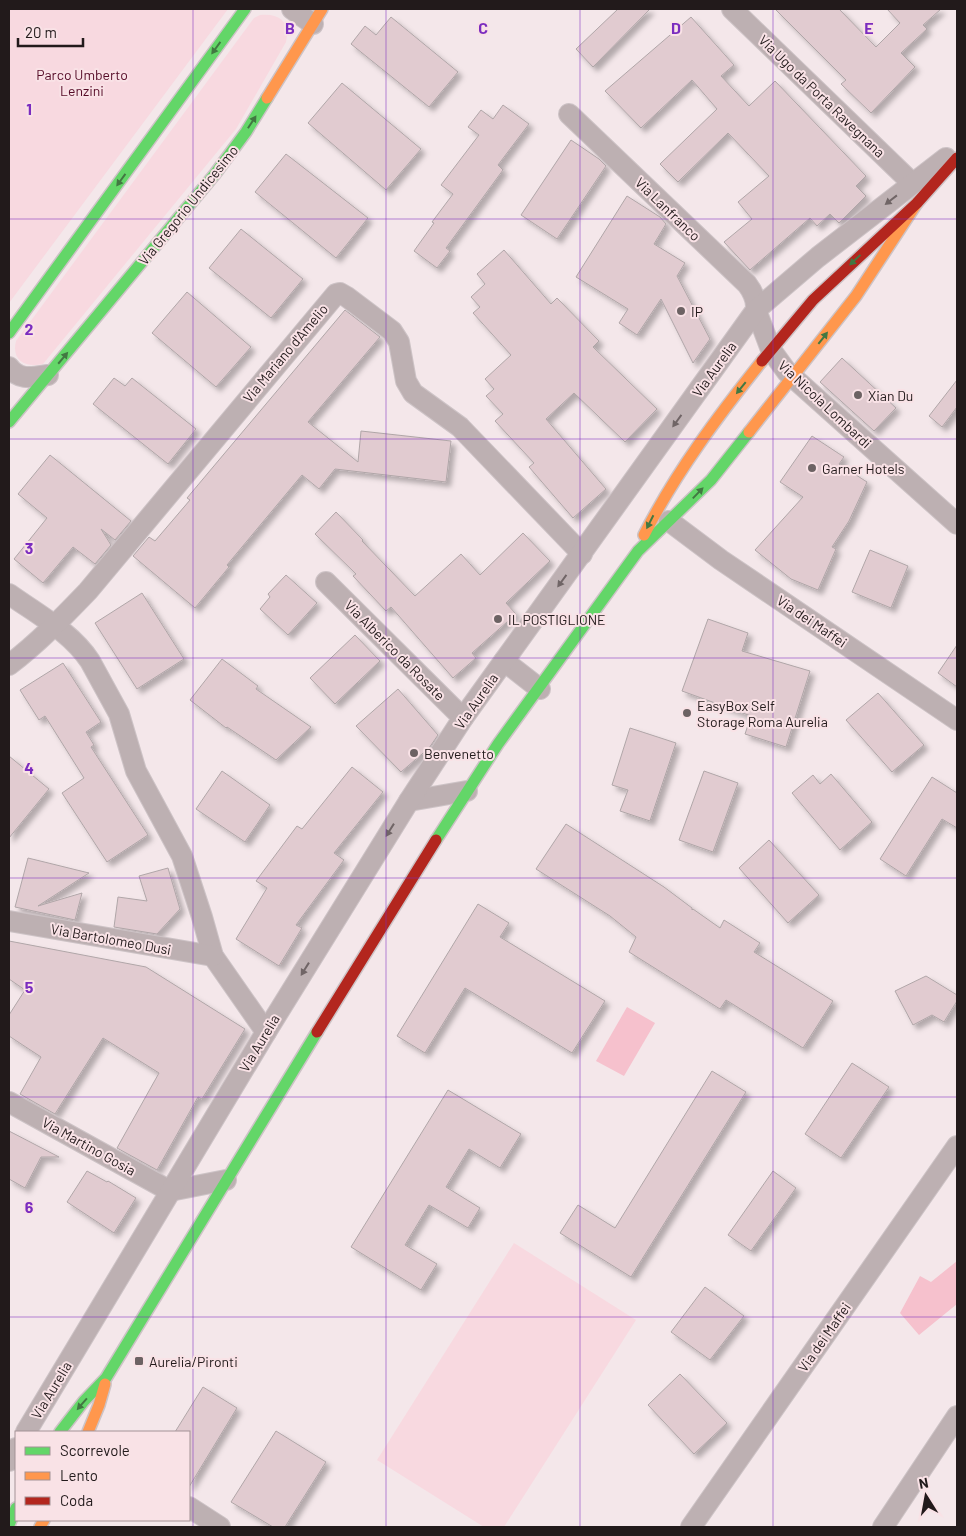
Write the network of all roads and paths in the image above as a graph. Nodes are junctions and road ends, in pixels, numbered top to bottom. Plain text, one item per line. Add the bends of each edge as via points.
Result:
1 (245, 9) edge
2 (292, 9) edge
3 (732, 9) edge
4 (317, 16) edge
5 (569, 114) dead end
6 (957, 149) edge
7 (957, 158) edge
8 (912, 183) junction
9 (917, 203) junction
10 (756, 310) junction
11 (9, 333) edge
12 (771, 350) junction
13 (9, 367) edge
14 (48, 375) junction
15 (793, 377) junction
16 (9, 422) edge
17 (669, 521) junction
18 (957, 524) edge
19 (638, 551) junction
20 (582, 554) junction
21 (326, 582) dead end
22 (9, 594) edge
23 (54, 626) junction
24 (504, 661) junction
25 (9, 665) edge
26 (540, 688) junction
27 (463, 718) junction
28 (957, 720) edge
29 (467, 791) junction
30 (409, 801) junction
31 (9, 921) edge
32 (213, 956) junction
33 (266, 1032) junction
34 (9, 1102) edge
35 (957, 1146) edge
36 (226, 1180) junction
37 (170, 1191) junction
38 (106, 1378) junction
39 (957, 1416) edge
40 (27, 1431) edge
41 (61, 1431) edge
42 (88, 1431) edge
43 (15, 1450) edge
44 (9, 1461) edge
45 (190, 1508) edge
46 (15, 1510) edge
47 (9, 1525) edge
48 (220, 1527) edge
49 (691, 1527) edge
50 (883, 1527) edge

1 -> 11 main road
2 - 4 street, Via Gregorio Undicesimo
3 - 8 street, Via Ugo da Porta Ravegnana
14 -> 4 main road, Via Gregorio Undicesimo via 215,174 246,132
5 - 10 street, Via Lanfranco via 746,284 754,295
6 - 8 street, Via Aurelia
7 - 9 main road
8 -> 10 street, Via Aurelia
9 -> 12 main road via 813,300
15 -> 9 main road via 856,296
10 - 12 street, Via Nicola Lombardi
10 -> 20 street, Via Aurelia
12 - 15 street, Via Nicola Lombardi
12 -> 19 main road via 687,460 644,533
13 - 14 street via 12,372 27,378
14 - 16 main road, Via Gregorio Undicesimo
17 -> 15 main road via 711,480
15 - 18 street, Via Nicola Lombardi
17 - 19 main road
17 - 28 street, Via dei Maffei via 721,560
19 - 26 main road
20 - 23 street, Via Mariano d'Amelio via 460,427 413,393 406,381 399,342 392,331 340,293
20 -> 24 street, Via Aurelia
21 - 27 street, Via Alberico da Rosate
22 - 23 street
23 - 25 street
23 - 32 street via 69,636 84,653 119,714 136,771 187,870
24 - 26 street, Via Aurelia
24 - 27 street, Via Aurelia
26 - 29 main road
27 - 30 street, Via Aurelia
29 - 30 street
29 - 36 main road
30 -> 33 street, Via Aurelia
31 - 32 street, Via Bartolomeo Dusi
32 - 33 street
33 - 37 street, Via Aurelia
34 - 37 street, Via Martino Gosia
35 - 49 street, Via dei Maffei
36 - 37 street
36 - 38 main road
37 - 40 street, Via Aurelia
38 -> 41 main road
38 - 42 main road
39 - 50 street
43 - 44 street
45 - 48 street
46 - 47 main road

